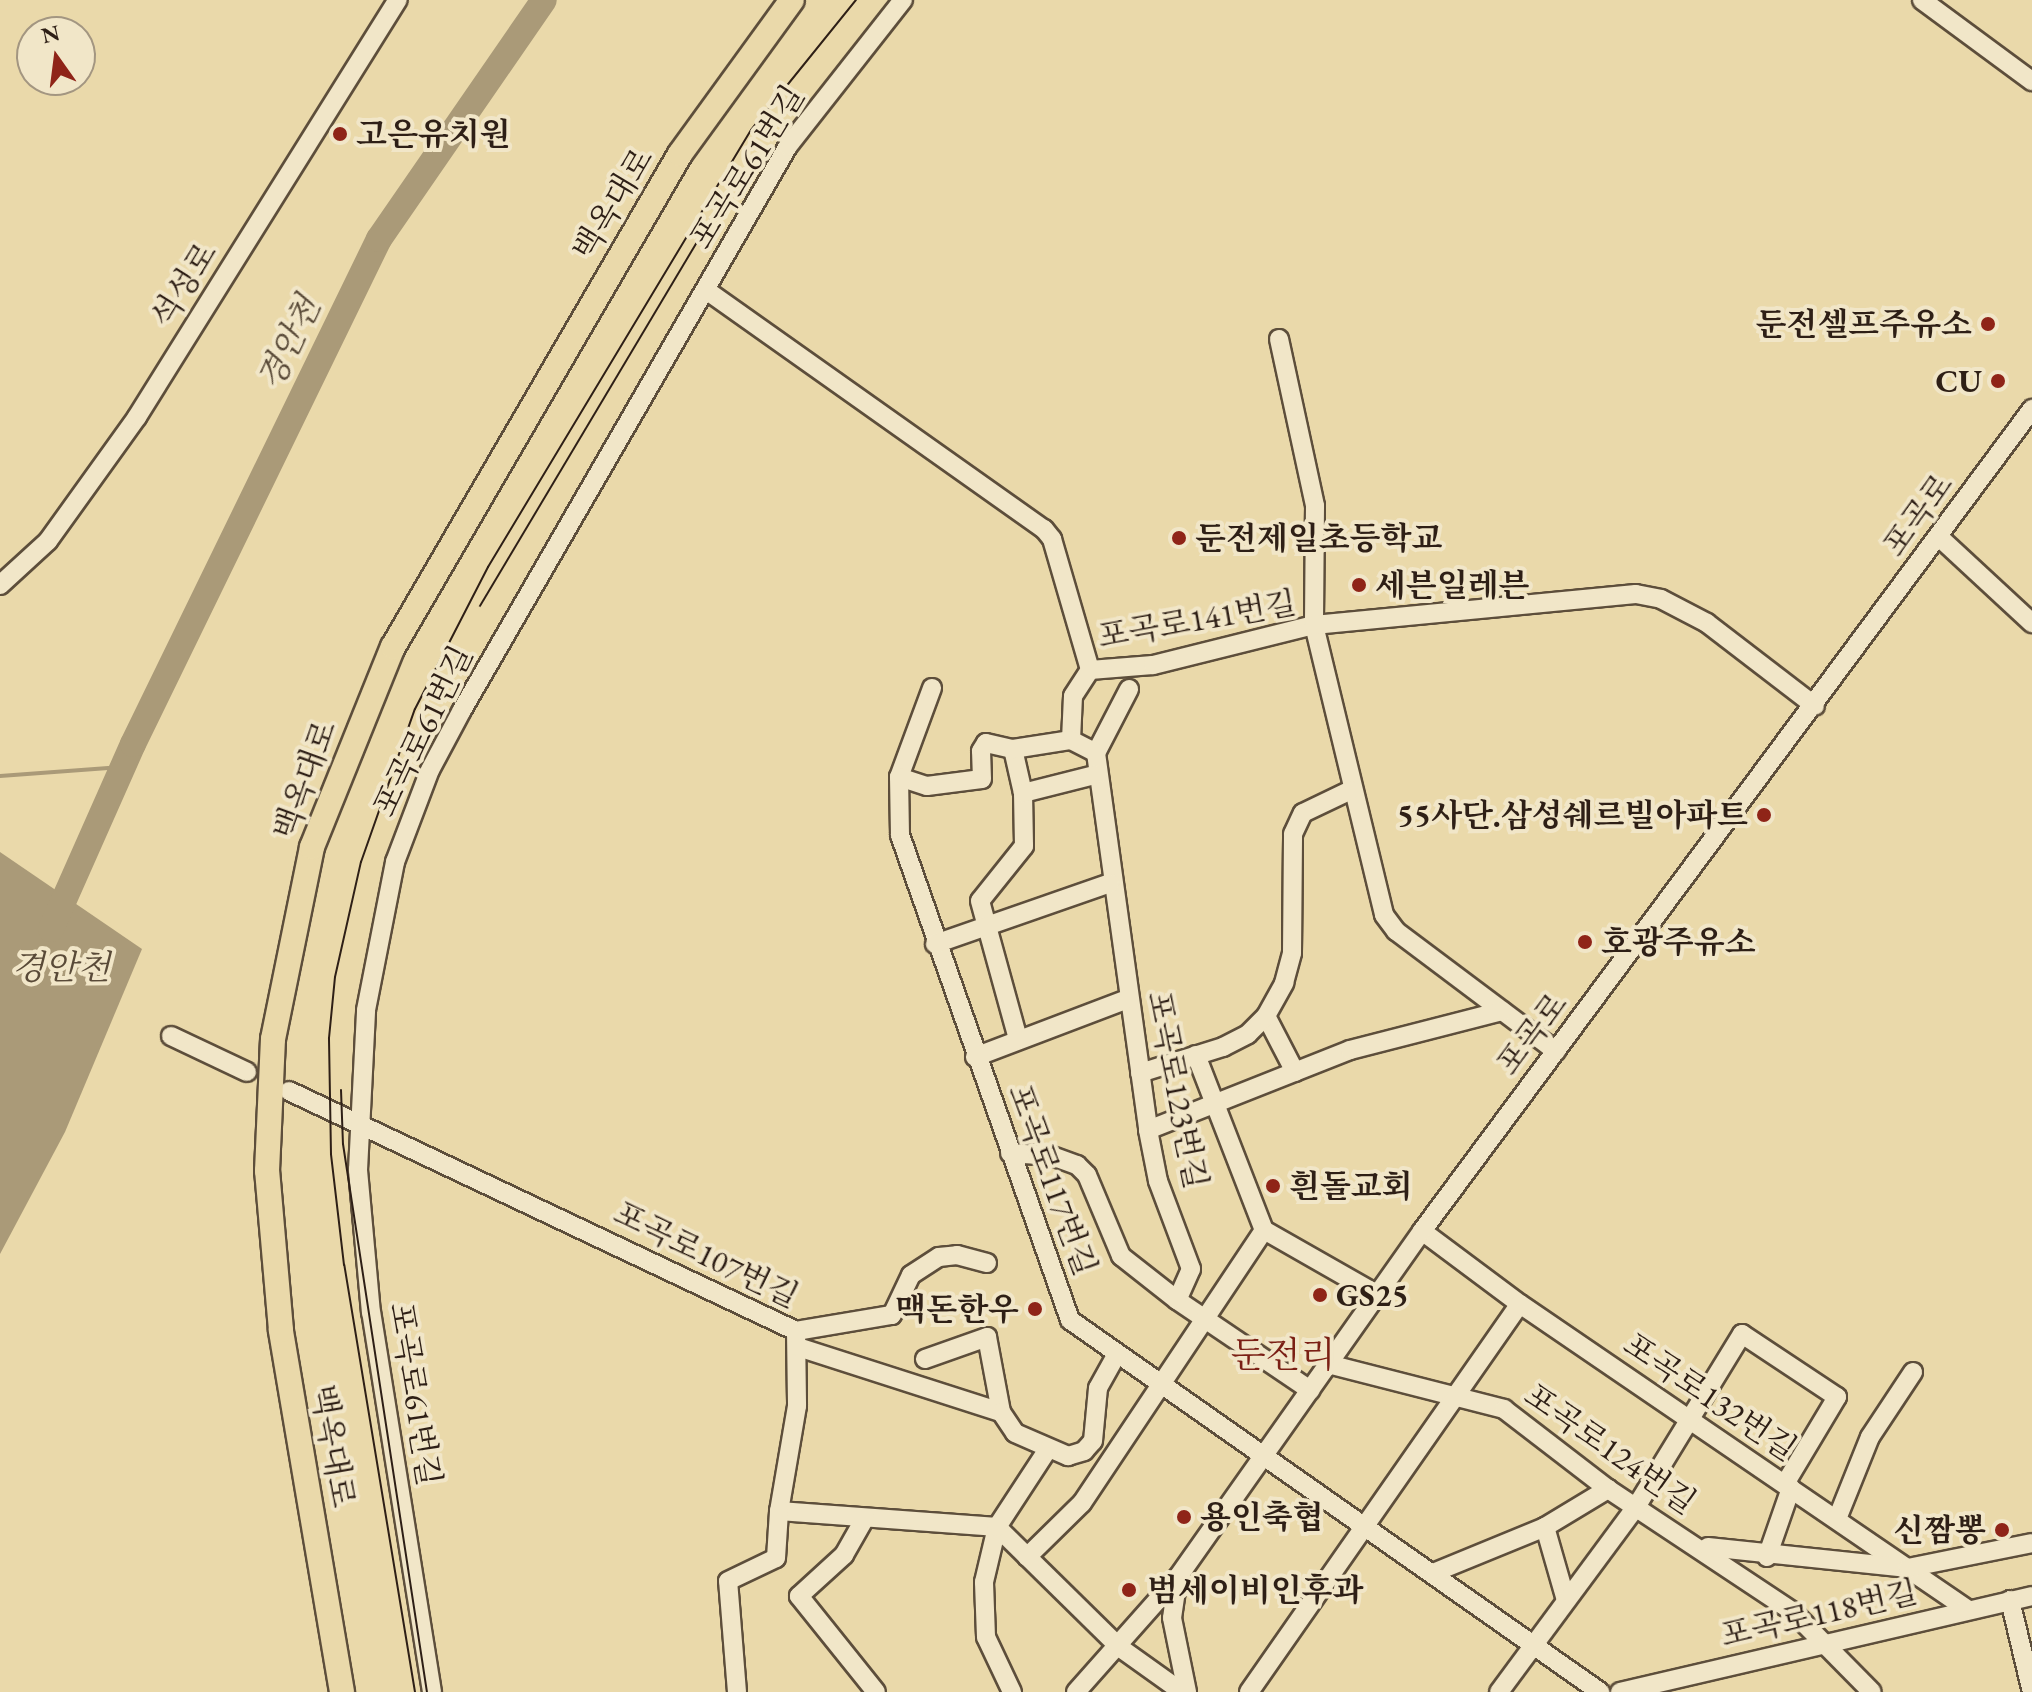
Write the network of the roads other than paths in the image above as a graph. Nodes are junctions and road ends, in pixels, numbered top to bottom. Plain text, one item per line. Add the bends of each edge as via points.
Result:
1 (398, 0) edge
2 (792, 0) edge
3 (903, 0) edge
4 (1922, 0) edge
5 (2032, 81) edge
6 (706, 290) junction
7 (1279, 339) dead end
8 (2032, 409) edge
9 (1939, 537) junction
10 (0, 585) edge
11 (2032, 623) edge
12 (1314, 625) junction
13 (1090, 670) junction
14 (932, 688) dead end
15 (1129, 689) dead end
16 (1815, 706) junction
17 (1071, 740) junction
18 (1013, 749) junction
19 (1096, 753) junction
20 (1098, 774) junction
21 (899, 777) junction
22 (1351, 790) junction
23 (1023, 793) junction
24 (1110, 883) junction
25 (984, 926) junction
26 (935, 944) junction
27 (1128, 999) junction
28 (1502, 1011) junction
29 (1266, 1016) junction
30 (171, 1036) dead end
31 (1018, 1039) junction
32 (1556, 1051) junction
33 (1196, 1055) junction
34 (975, 1057) junction
35 (247, 1072) dead end
36 (1295, 1072) junction
37 (1140, 1073) junction
38 (289, 1091) dead end
39 (1216, 1107) junction
40 (358, 1120) junction
41 (1148, 1130) junction
42 (1010, 1153) junction
43 (1264, 1230) junction
44 (1422, 1231) junction
45 (987, 1263) dead end
46 (1378, 1295) junction
47 (1177, 1300) junction
48 (1520, 1304) junction
49 (1204, 1320) junction
50 (797, 1339) junction
51 (1116, 1355) junction
52 (925, 1359) dead end
53 (1328, 1364) junction
54 (1913, 1372) dead end
55 (1159, 1384) junction
56 (1310, 1390) junction
57 (1453, 1397) junction
58 (1001, 1412) junction
59 (1687, 1419) junction
60 (1048, 1449) junction
61 (1266, 1455) junction
62 (1788, 1486) junction
63 (1608, 1489) junction
64 (1636, 1507) junction
65 (779, 1511) junction
66 (865, 1518) junction
67 (1837, 1519) junction
68 (1368, 1526) junction
69 (997, 1527) junction
70 (1545, 1527) junction
71 (1694, 1543) junction
72 (2032, 1543) edge
73 (1027, 1557) junction
74 (1767, 1557) junction
75 (1908, 1568) junction
76 (1433, 1573) junction
77 (1178, 1577) junction
78 (2032, 1596) edge
79 (1566, 1600) junction
80 (2010, 1600) junction
81 (1967, 1609) junction
82 (1533, 1644) junction
83 (1827, 1645) junction
84 (1119, 1647) junction
85 (1704, 1673) junction
86 (1576, 1683) edge
87 (342, 1692) edge
88 (432, 1692) edge
89 (737, 1692) edge
90 (876, 1692) edge
91 (1012, 1692) edge
92 (1076, 1692) edge
93 (1185, 1692) edge
94 (1249, 1692) edge
95 (1499, 1692) edge
96 (1600, 1692) edge
97 (1620, 1692) edge
98 (1711, 1692) edge
99 (1872, 1692) edge
100 (2032, 1692) edge

1 - 10 street, 석성로 via 137,417 48,541
2 - 87 main road, 백옥대로 via 680,154 393,647 312,847 273,1039 267,1171 281,1330
3 - 6 street, 포곡로61번길 via 788,146
4 - 5 street
6 - 13 street, 포곡로141번길 via 1044,529 1052,539
6 - 40 street, 포곡로61번길 via 430,770 395,862 385,909 366,1010
7 - 12 street via 1315,506
8 - 9 street, 포곡로
9 - 11 street
9 - 16 street, 포곡로
12 - 13 street, 포곡로141번길 via 1153,665
12 - 16 street via 1636,594 1661,599 1707,623
12 - 22 street, 포곡로141번길
13 - 17 street via 1073,696
14 - 21 street
15 - 19 street
16 - 32 street, 포곡로
17 - 18 street
17 - 19 street
18 - 21 street via 986,743 981,751 982,779 970,784 927,786
18 - 23 street
19 - 20 street, 포곡로123번길
20 - 23 street
20 - 24 street, 포곡로123번길
21 - 26 street, 포곡로117번길 via 900,835
22 - 28 street, 포곡로141번길 via 1384,915 1396,931
22 - 29 street via 1303,813 1293,834 1292,953 1284,983
23 - 25 street via 1024,846 980,901
24 - 25 street
24 - 27 street, 포곡로123번길
25 - 26 street
25 - 31 street
26 - 34 street, 포곡로117번길
27 - 31 street
27 - 37 street, 포곡로123번길
28 - 32 street, 포곡로141번길
28 - 36 street via 1350,1050
29 - 33 street via 1248,1034
29 - 36 street
30 - 35 street
31 - 34 street
32 - 44 street, 포곡로
33 - 37 street
33 - 39 street
34 - 42 street, 포곡로117번길
36 - 39 street
37 - 41 street, 포곡로123번길
38 - 40 street, 포곡로107번길
39 - 41 street
39 - 43 street
40 - 50 street, 포곡로107번길
40 - 88 street, 포곡로61번길 via 371,1313
41 - 47 street, 포곡로123번길 via 1158,1181 1191,1269
42 - 47 street via 1052,1156 1077,1165 1087,1175 1121,1256
42 - 51 street, 포곡로117번길 via 1070,1320
43 - 46 street
43 - 49 street
44 - 46 street, 포곡로
44 - 48 street, 포곡로132번길
45 - 50 street via 957,1255 939,1257 911,1275 892,1315
46 - 53 street, 포곡로
47 - 49 street
48 - 57 street
48 - 59 street, 포곡로132번길
49 - 55 street
49 - 56 street
50 - 58 street
50 - 65 street, 포곡로107번길 via 794,1433
51 - 55 street, 포곡로117번길
51 - 60 street via 1098,1388 1093,1441 1068,1456
52 - 58 street via 987,1337
53 - 56 street, 포곡로
53 - 57 street, 포곡로124번길
54 - 67 street via 1870,1437
55 - 61 street, 포곡로117번길
55 - 73 street via 1082,1503
56 - 61 street, 포곡로
57 - 63 street, 포곡로124번길 via 1504,1409
57 - 68 street
58 - 60 street via 1015,1433
59 - 62 street, 포곡로132번길
59 - 62 street via 1742,1334 1813,1381 1837,1397
59 - 64 street
60 - 69 street
61 - 68 street
61 - 77 street, 포곡로
62 - 67 street, 포곡로132번길
62 - 74 street
63 - 64 street, 포곡로124번길
63 - 70 street
64 - 71 street, 포곡로124번길
64 - 79 street
65 - 66 street
65 - 89 street, 포곡로107번길 via 776,1558 728,1581
66 - 69 street
66 - 90 street via 844,1555 799,1596
67 - 75 street, 포곡로132번길
68 - 76 street
68 - 94 street
69 - 73 street
69 - 91 street via 982,1613 996,1666
70 - 76 street
70 - 79 street
71 - 74 street
71 - 83 street, 포곡로124번길 via 1793,1612
72 - 75 street
73 - 84 street
74 - 75 street
75 - 81 street, 포곡로132번길
76 - 82 street
77 - 84 street, 포곡로
77 - 93 street via 1172,1618
78 - 80 street, 포곡로118번길
79 - 82 street
80 - 81 street, 포곡로118번길
80 - 100 street
81 - 83 street, 포곡로118번길
82 - 86 street
82 - 95 street
83 - 85 street, 포곡로118번길
83 - 99 street, 포곡로124번길
84 - 92 street, 포곡로
84 - 93 street
85 - 97 street, 포곡로118번길
85 - 98 street
86 - 96 street

